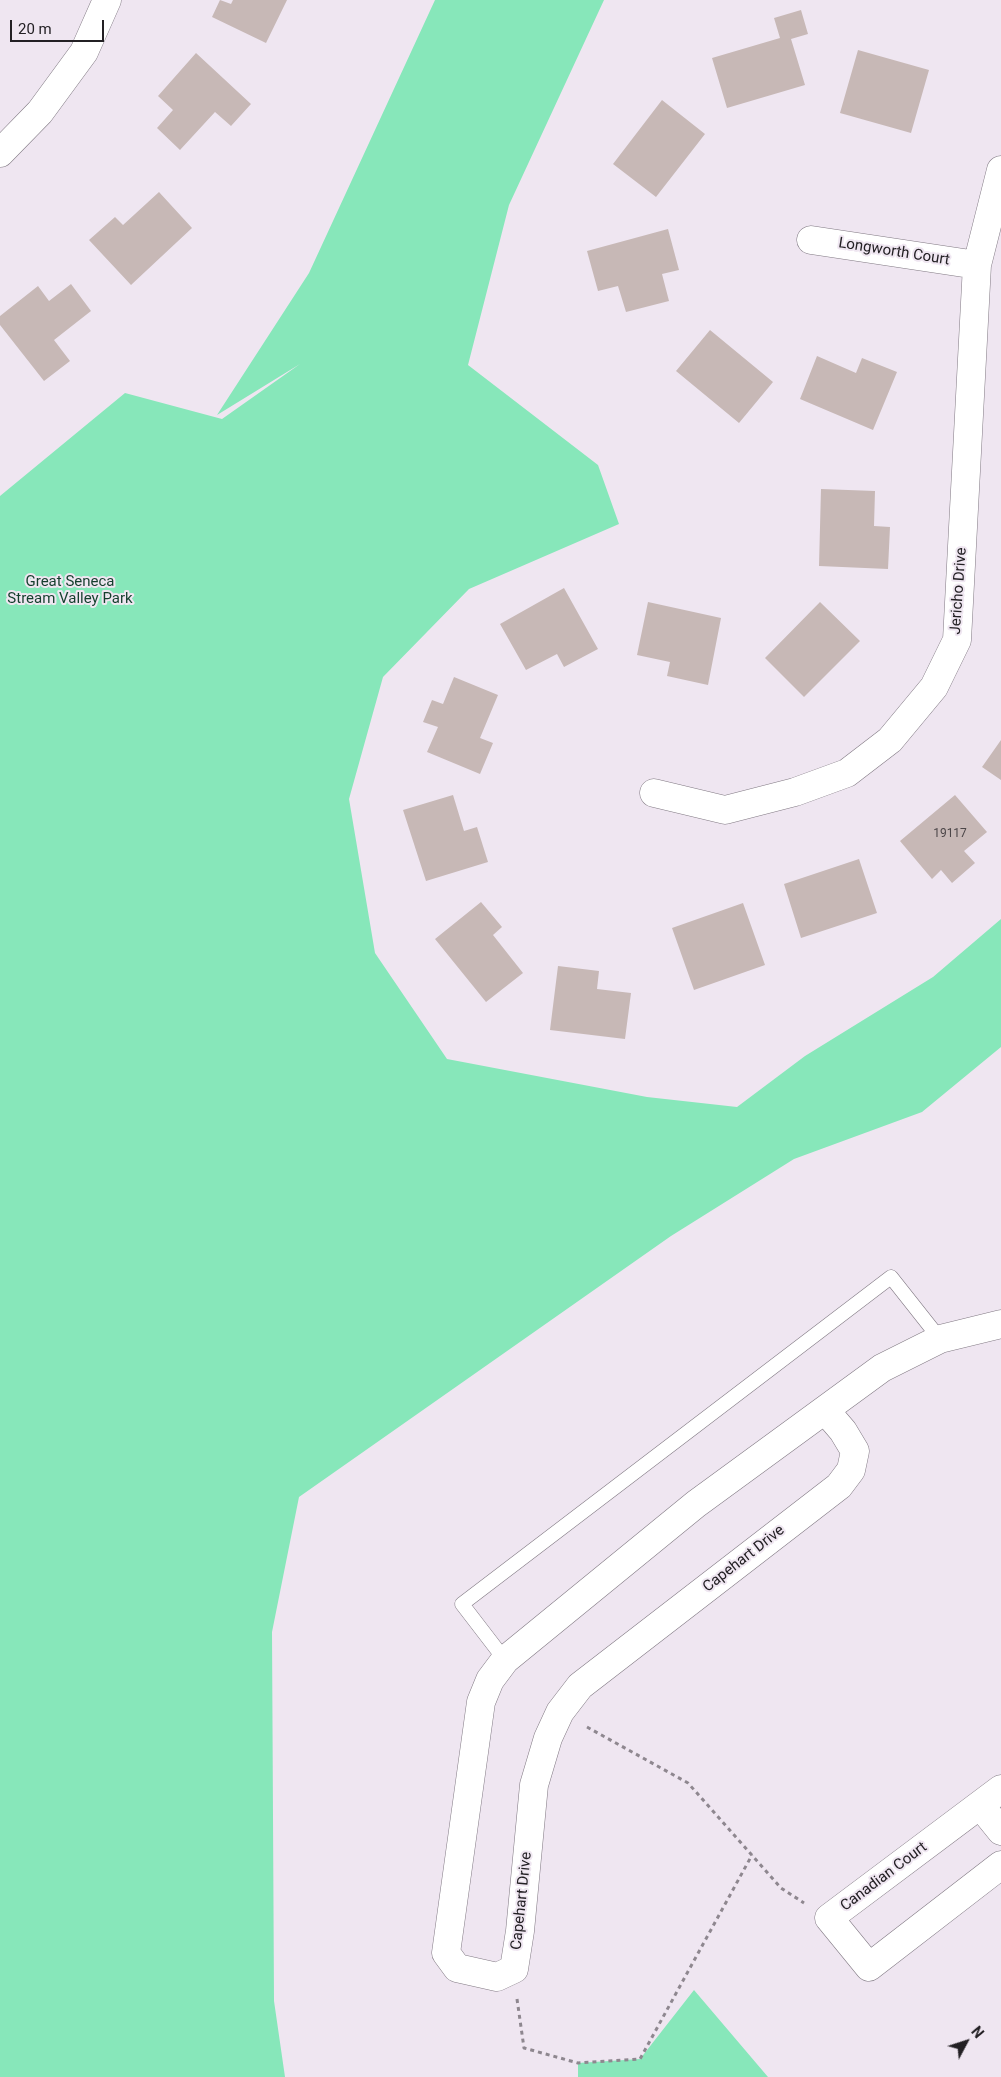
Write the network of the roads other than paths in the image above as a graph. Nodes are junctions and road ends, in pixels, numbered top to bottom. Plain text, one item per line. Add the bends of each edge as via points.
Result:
1 (107, 0) edge
2 (0, 153) edge
3 (1001, 170) edge
4 (811, 240) dead end
5 (978, 265) junction
6 (654, 793) dead end
7 (1001, 1324) edge
8 (940, 1339) junction
9 (825, 1410) junction
10 (505, 1660) junction
11 (990, 1797) edge
12 (1001, 1831) edge
13 (1001, 1865) edge

1 - 2 street via 84,52 40,112
3 - 5 street, Jericho Drive
4 - 5 street, Longworth Court
5 - 6 street, Jericho Drive via 957,640 934,687 890,740 847,773 795,792 725,810
7 - 8 street, Capehart Drive
8 - 9 street, Capehart Drive via 882,1368
8 - 10 lane via 891,1277 462,1604
9 - 10 street, Capehart Drive via 696,1504
9 - 10 street, Capehart Drive via 855,1451 851,1470 839,1486 580,1686 560,1712 548,1738 534,1785 514,1969 497,1976 457,1968 446,1953 481,1702 490,1680
11 - 12 street, Canadian Court
11 - 13 street, Canadian Court via 829,1918 869,1967

